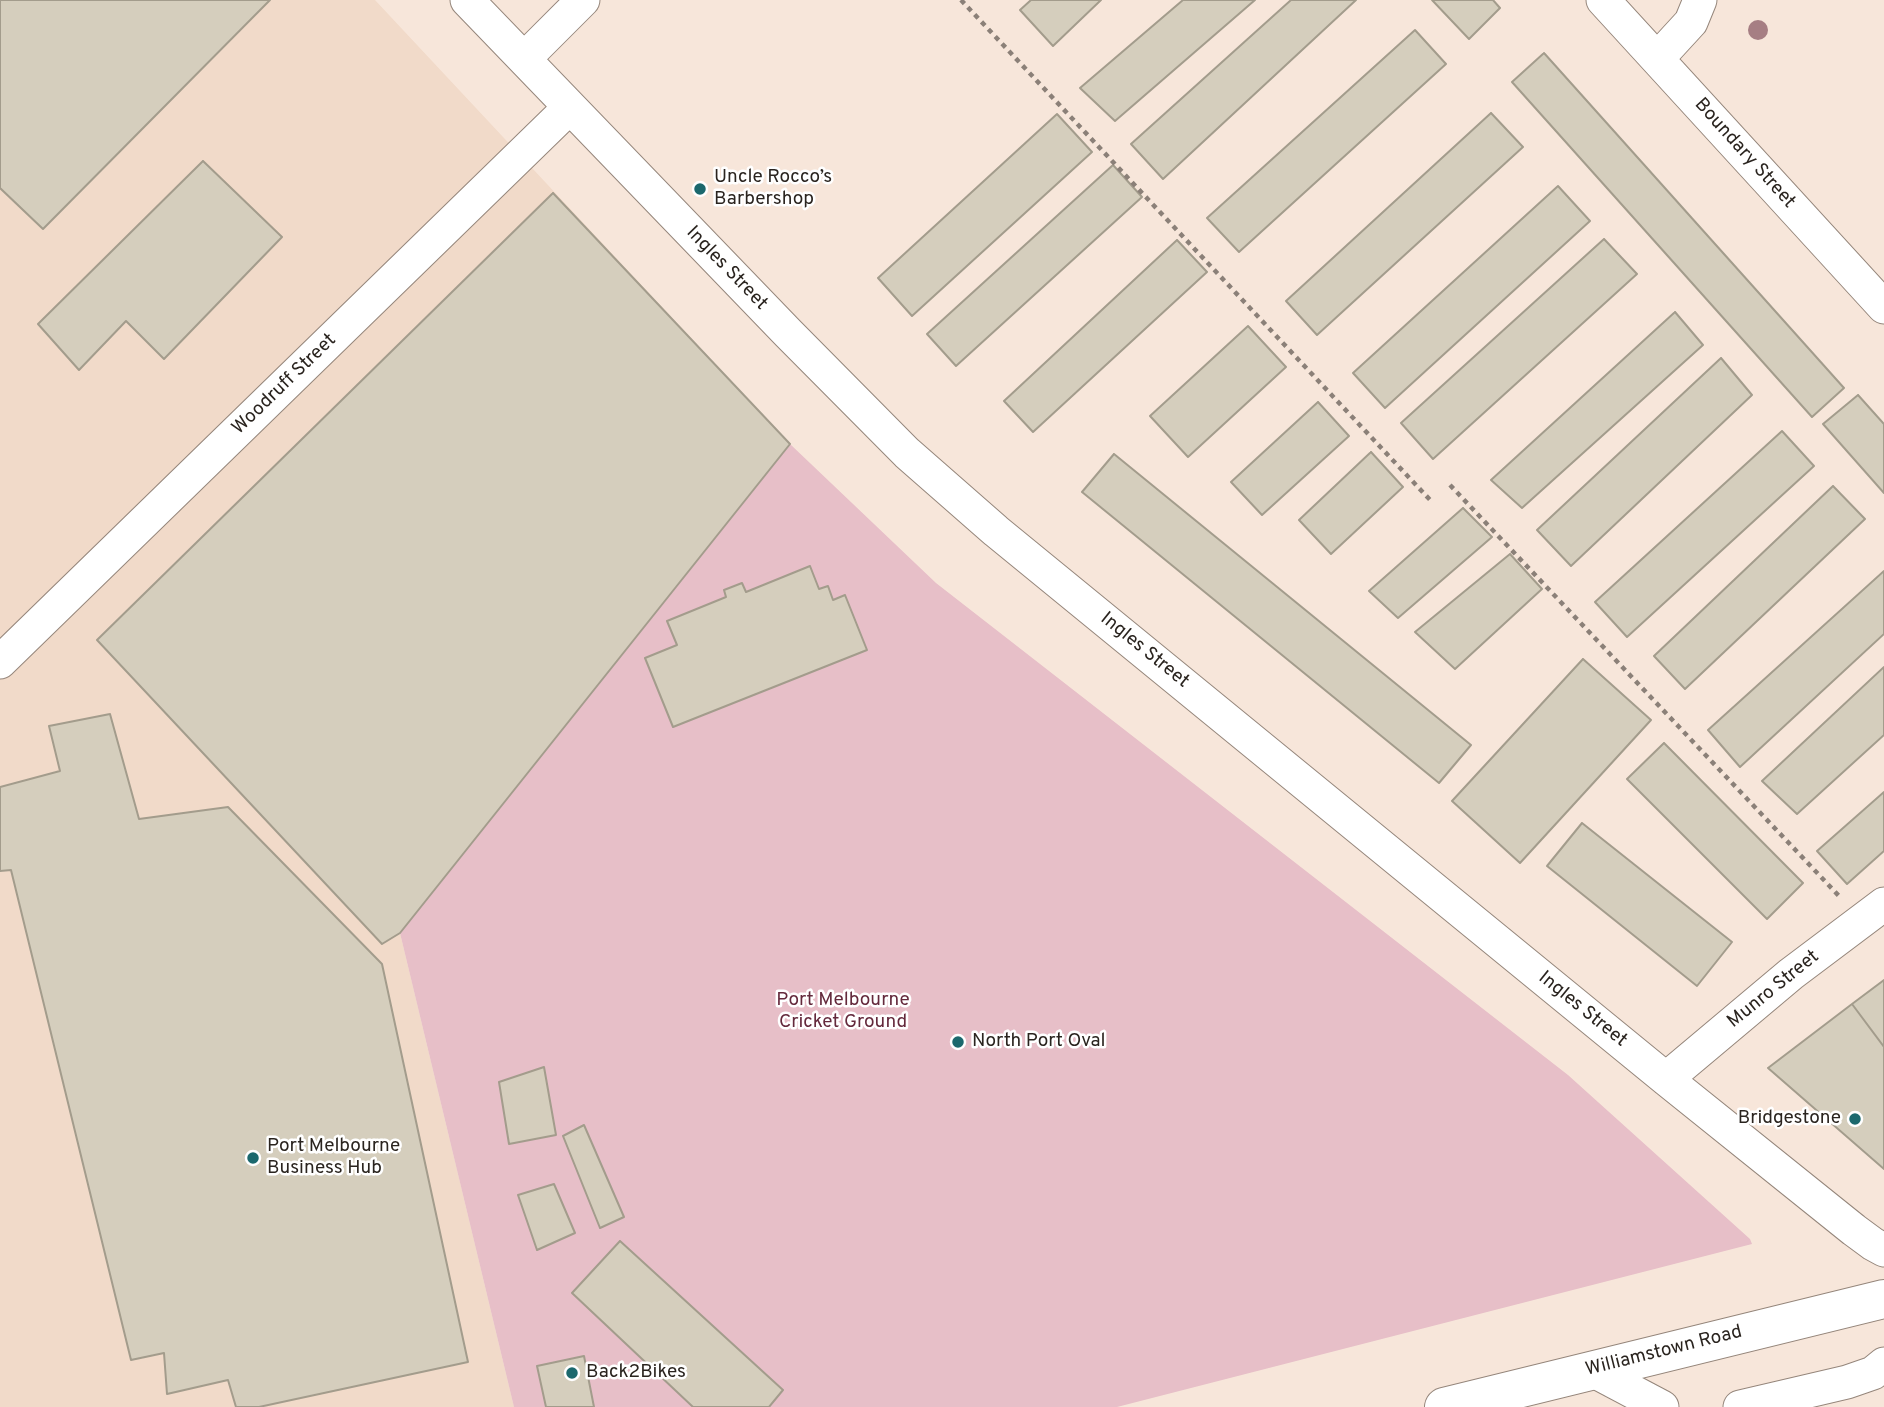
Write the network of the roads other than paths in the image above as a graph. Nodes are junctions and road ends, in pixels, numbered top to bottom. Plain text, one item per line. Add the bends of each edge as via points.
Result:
1 (467, 0) edge
2 (583, 0) edge
3 (1603, 0) edge
4 (1700, 0) edge
5 (524, 59) junction
6 (1657, 59) junction
7 (570, 107) junction
8 (1884, 307) edge
9 (0, 662) edge
10 (1873, 912) edge
11 (1666, 1079) junction
12 (1880, 1253) edge
13 (1884, 1299) edge
14 (1884, 1364) edge
15 (1592, 1370) junction
16 (1444, 1407) edge
17 (1662, 1407) edge
18 (1740, 1407) edge

1 - 5 street, Ingles Street
2 - 5 street
3 - 6 street, Boundary Street
4 - 6 street via 1691,22
5 - 7 street, Ingles Street
6 - 8 street, Boundary Street
7 - 9 street, Woodruff Street
7 - 11 street, Ingles Street via 907,453 996,531
10 - 11 street, Munro Street
11 - 12 street, Ingles Street
13 - 15 main road, Williamstown Road
14 - 18 street via 1847,1382
15 - 16 main road, Williamstown Road
15 - 17 street

